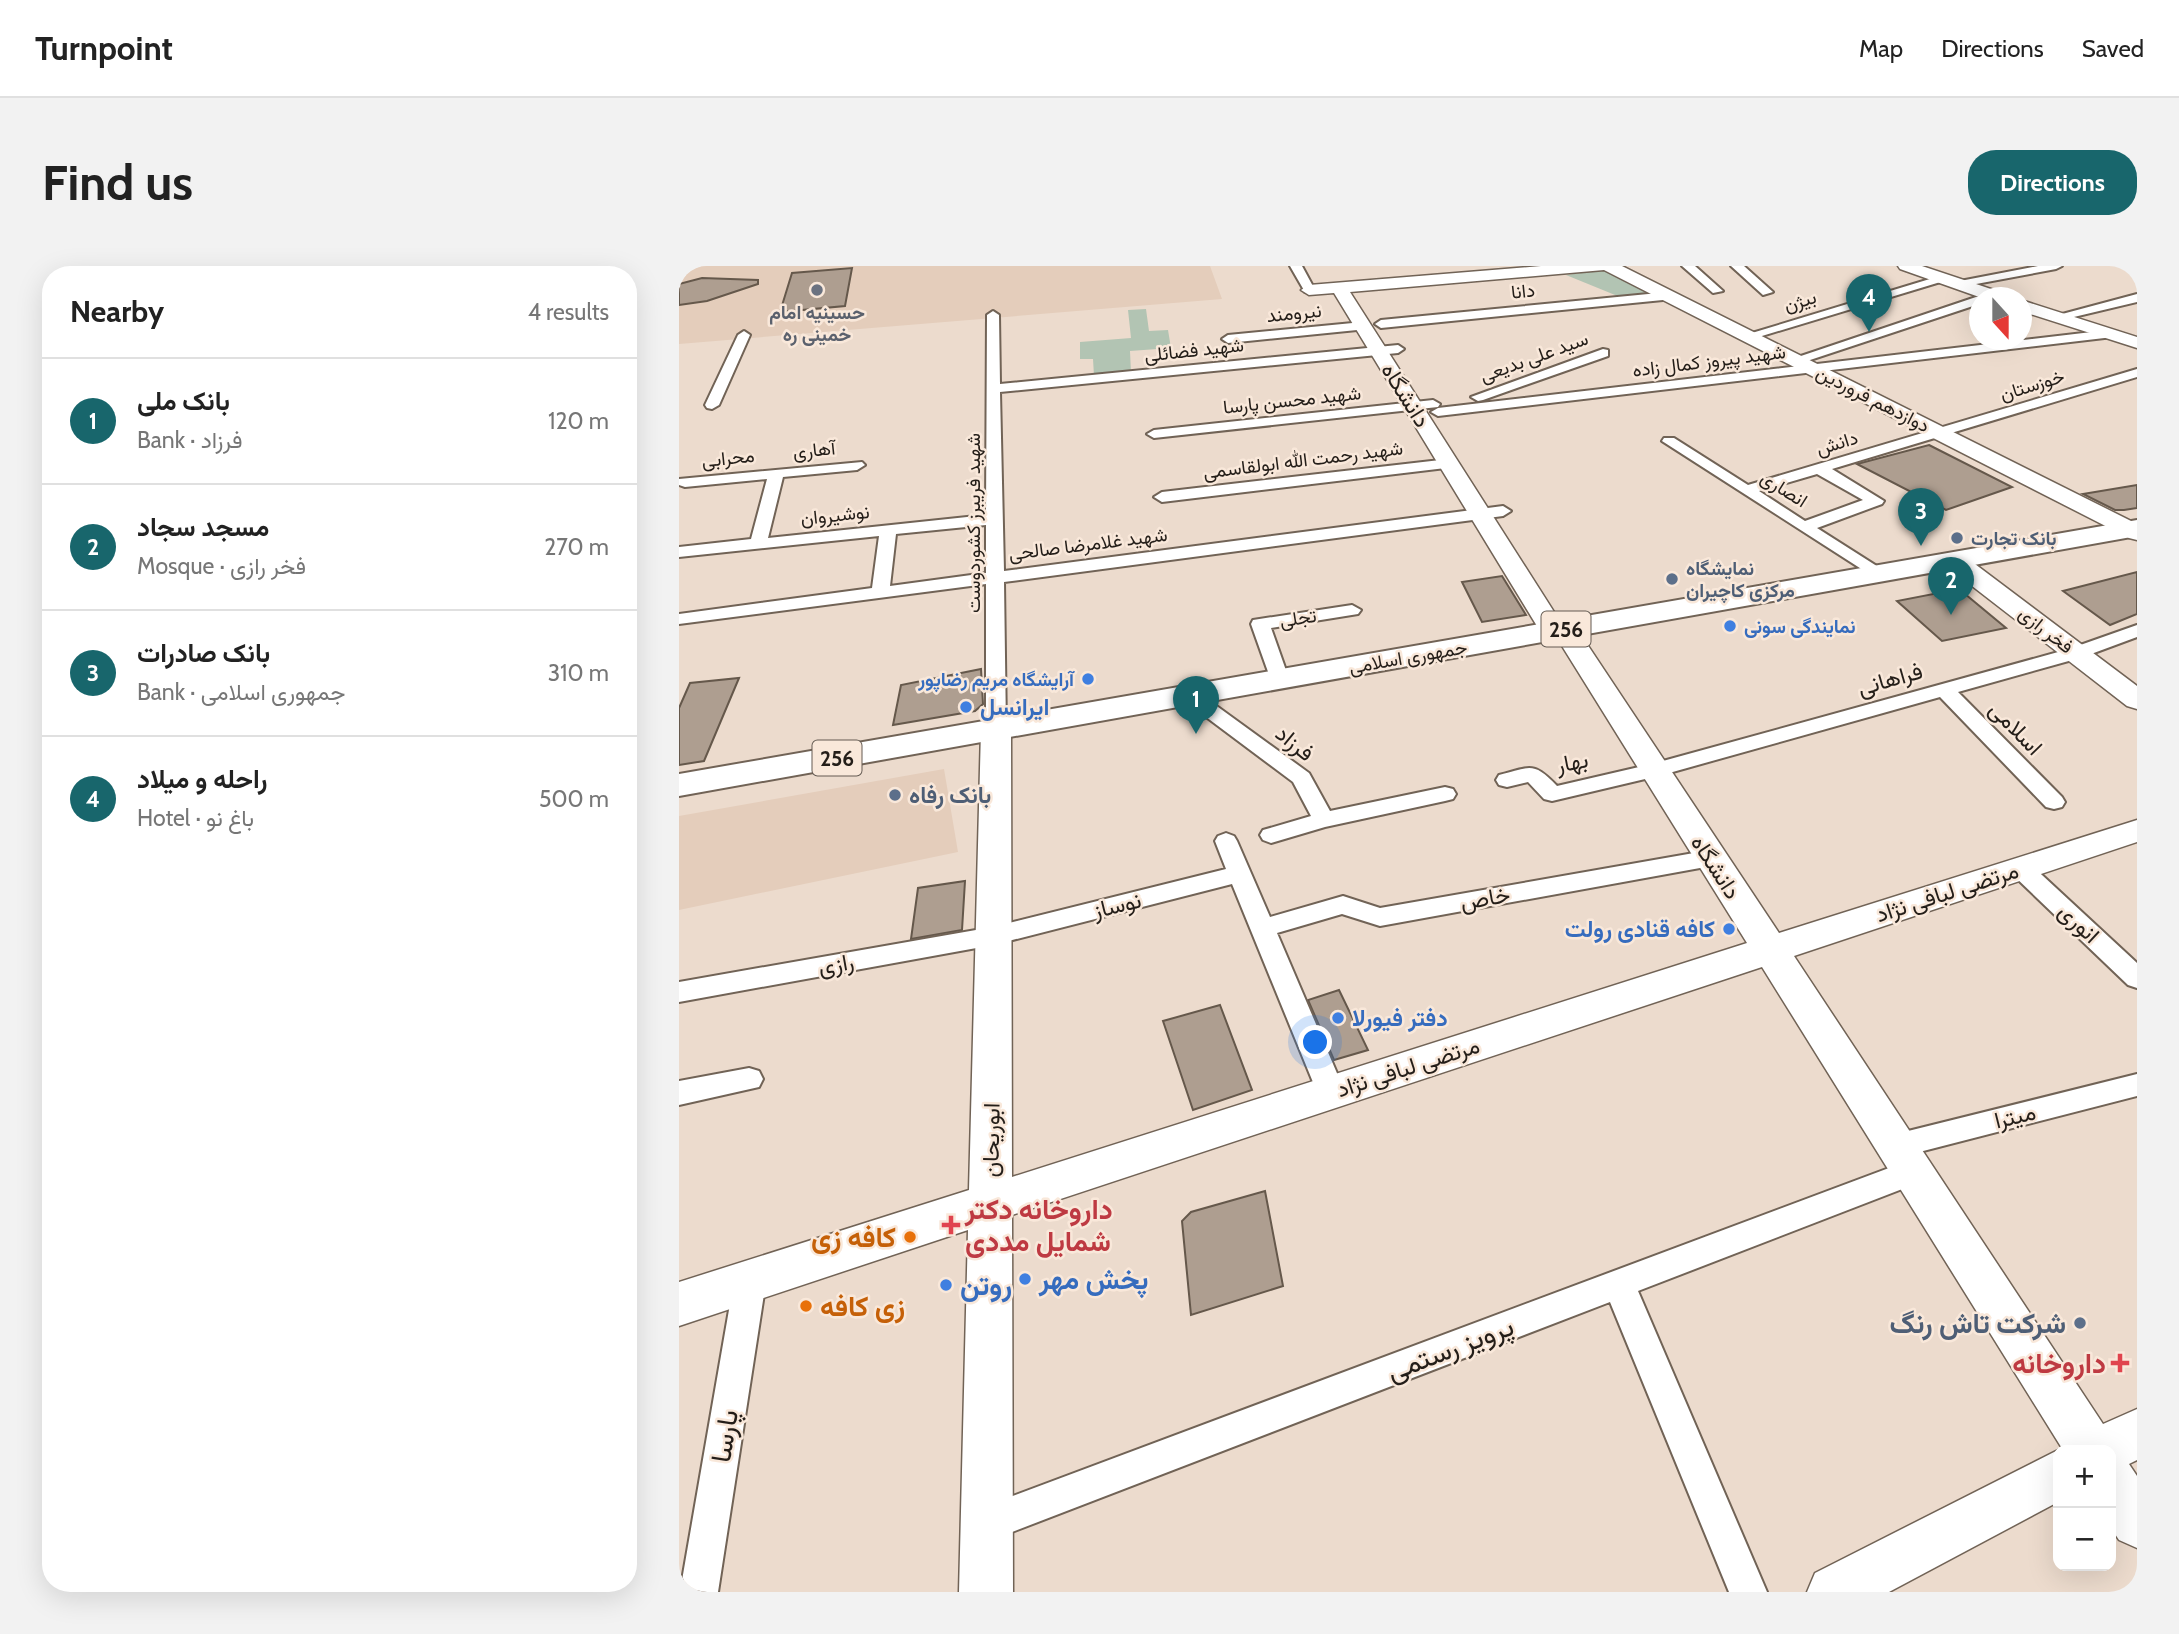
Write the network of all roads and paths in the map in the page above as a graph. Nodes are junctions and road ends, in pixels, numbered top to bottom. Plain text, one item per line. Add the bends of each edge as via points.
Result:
1 (1296, 266) edge
2 (1600, 266) edge
3 (1609, 266) edge
4 (1688, 266) edge
5 (1737, 266) edge
6 (1906, 266) edge
7 (2056, 266) edge
8 (1943, 278) junction
9 (1960, 284) junction
10 (1348, 287) junction
11 (1969, 288) edge
12 (1309, 290) joint
13 (1717, 291) dead end
14 (1767, 292) dead end
15 (1668, 296) junction
16 (2137, 298) edge
17 (1969, 305) edge
18 (2032, 308) edge
19 (993, 316) dead end
20 (2057, 317) junction
21 (1372, 325) junction
22 (2109, 334) junction
23 (744, 335) dead end
24 (1748, 336) junction
25 (1228, 339) dead end
26 (1613, 339) dead end
27 (2137, 343) edge
28 (1388, 351) junction
29 (1803, 364) junction
30 (2137, 373) edge
31 (993, 389) junction
32 (712, 405) dead end
33 (1426, 409) junction
34 (1939, 433) junction
35 (1154, 434) dead end
36 (1669, 441) dead end
37 (1459, 462) junction
38 (857, 465) dead end
39 (1820, 468) junction
40 (776, 473) junction
41 (685, 482) dead end
42 (1747, 490) junction
43 (1162, 497) dead end
44 (1491, 513) junction
45 (996, 519) junction
46 (1804, 527) junction
47 (888, 530) junction
48 (2134, 530) edge
49 (758, 544) junction
50 (679, 552) edge
51 (1954, 560) junction
52 (1877, 574) junction
53 (995, 577) junction
54 (880, 593) junction
55 (1352, 610) dead end
56 (679, 619) edge
57 (1565, 629) junction
58 (2137, 631) edge
59 (2076, 653) junction
60 (1279, 679) junction
61 (1944, 689) junction
62 (1189, 695) junction
63 (2137, 701) edge
64 (996, 730) junction
65 (1654, 770) junction
66 (1507, 780) dead end
67 (679, 786) edge
68 (1445, 793) dead end
69 (2054, 802) dead end
70 (1324, 821) junction
71 (2137, 831) edge
72 (1271, 835) dead end
73 (1226, 841) dead end
74 (1711, 858) junction
75 (2020, 868) junction
76 (1240, 874) junction
77 (1262, 928) junction
78 (993, 936) junction
79 (1770, 950) junction
80 (2137, 978) edge
81 (679, 992) edge
82 (749, 1079) dead end
83 (2136, 1086) edge
84 (1331, 1092) junction
85 (679, 1093) edge
86 (1904, 1159) junction
87 (990, 1202) junction
88 (750, 1281) junction
89 (1619, 1284) junction
90 (679, 1304) edge
91 (2137, 1434) edge
92 (2088, 1445) edge
93 (2115, 1445) edge
94 (2053, 1478) edge
95 (2116, 1490) edge
96 (2137, 1522) edge
97 (986, 1524) junction
98 (699, 1592) edge
99 (986, 1592) edge
100 (1748, 1592) edge
101 (1834, 1592) edge

1 - 12 street
2 - 10 main road
3 - 15 main road, دوازدهم فروردین
4 - 13 street
5 - 14 street
6 - 8 main road
7 - 9 street
8 - 9 main road
8 - 24 street, بیژن
9 - 11 main road
10 - 12 main road
10 - 21 main road, دانشگاه
15 - 21 street, دانا
15 - 24 main road, دوازدهم فروردین
16 - 20 street
17 - 29 street
18 - 20 main road
19 - 31 street, شهید فریبرز کشوردوست
20 - 22 main road
21 - 25 street, نیرومند
21 - 28 main road, دانشگاه
22 - 27 main road
22 - 29 street, شهید پیروز کمال زاده
23 - 32 street
24 - 29 main road, دوازدهم فروردین
26 - 33 street, سید علی بدیعی via 1588,346 1603,353
28 - 31 street, شهید فضائلی
28 - 33 main road, دانشگاه
29 - 33 street, شهید پیروز کمال زاده
29 - 34 main road, دوازدهم فروردین
30 - 34 street, خوزستان
31 - 45 street, شهید فریبرز کشوردوست
33 - 35 street, شهید محسن پارسا
33 - 37 main road, دانشگاه
34 - 39 street, دانش
34 - 48 main road, دوازدهم فروردین
36 - 42 street, انصاری
37 - 43 street, شهید رحمت الله ابولقاسمی
37 - 44 main road, دانشگاه
38 - 40 street, آهاری
39 - 42 street, دانش
39 - 46 street via 1876,501
40 - 41 street, محرابی
40 - 49 street
42 - 46 street, انصاری
44 - 53 street, شهید غلامرضا صالحی
44 - 57 main road, دانشگاه
44 - 57 main road, دانشگاه via 1557,595
45 - 47 street, نوشیروان
45 - 53 street, شهید فریبرز کشوردوست
46 - 52 street, انصاری
47 - 49 street, نوشیروان
47 - 54 street
48 - 51 main road, جمهوری اسلامی / 256
49 - 50 street, نوشیروان
51 - 52 main road, جمهوری اسلامی / 256
51 - 59 main road, فخر رازی
52 - 57 main road, جمهوری اسلامی / 256
53 - 54 street, شهید غلامرضا صالحی
53 - 64 street, شهید فریبرز کشوردوست
54 - 56 street, شهید غلامرضا صالحی
55 - 60 street, تجلی via 1260,624
57 - 60 main road, جمهوری اسلامی / 256
57 - 65 main road, دانشگاه
58 - 59 street, فراهانی
59 - 61 street, فراهانی
59 - 63 main road, فخر رازی
60 - 62 main road, جمهوری اسلامی / 256
61 - 65 street, فراهانی
61 - 69 street, اسلامی
62 - 64 main road, جمهوری اسلامی / 256
62 - 70 street, فرزاد via 1301,778
64 - 67 main road, جمهوری اسلامی / 256
64 - 78 main road, ابوریحان
65 - 66 street, بهار via 1552,794 1533,774
65 - 74 main road, دانشگاه
68 - 70 street
70 - 72 street
71 - 75 main road, مرتضی لبافی نژاد
73 - 76 street
74 - 77 street, خاص via 1380,917 1343,905
74 - 79 main road, دانشگاه
75 - 79 main road, مرتضی لبافی نژاد
75 - 80 street, انوری
76 - 77 street
76 - 78 street, نوساز
77 - 84 street
78 - 81 street, رازی
78 - 87 main road, ابوریحان
79 - 84 main road, مرتضی لبافی نژاد
79 - 86 main road, دانشگاه
82 - 85 street
83 - 86 street, میترا
84 - 87 main road, مرتضی لبافی نژاد
86 - 89 street, پرویز رستمی
86 - 92 main road, دانشگاه
87 - 88 main road, مرتضی لبافی نژاد
87 - 97 main road, ابوریحان
88 - 90 main road, مرتضی لبافی نژاد
88 - 98 street, پارسا
89 - 97 street, پرویز رستمی
89 - 100 street
91 - 93 main road
94 - 101 main road
95 - 96 main road
97 - 99 main road, ابوریحان

